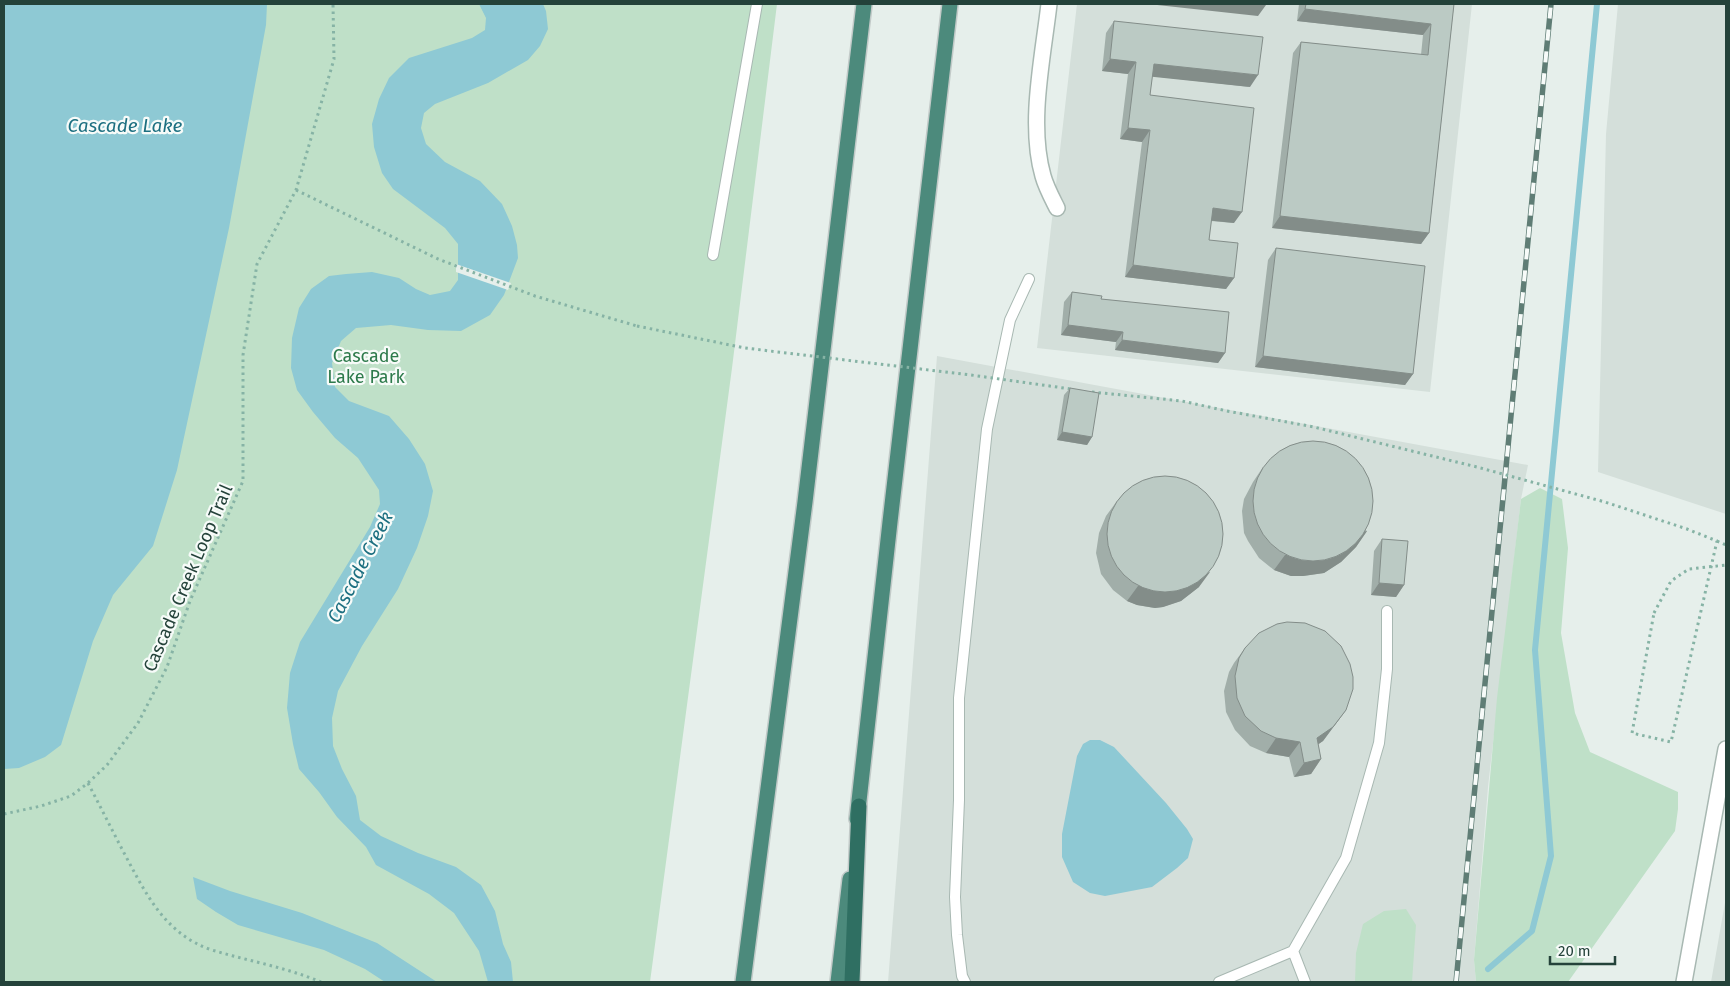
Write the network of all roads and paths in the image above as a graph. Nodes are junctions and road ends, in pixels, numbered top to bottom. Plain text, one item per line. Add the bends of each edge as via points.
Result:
1 (334, 4) edge
2 (757, 4) edge
3 (864, 4) edge
4 (950, 4) edge
5 (1050, 4) edge
6 (296, 190) junction
7 (1057, 208) dead end
8 (713, 255) dead end
9 (1029, 279) dead end
10 (1076, 390) edge
11 (1086, 391) edge
12 (1717, 541) junction
13 (1726, 545) edge
14 (1726, 565) edge
15 (1387, 611) dead end
16 (1726, 749) edge
17 (88, 784) junction
18 (859, 806) junction
19 (4, 814) edge
20 (1294, 951) junction
21 (321, 982) edge
22 (743, 982) edge
23 (838, 982) edge
24 (852, 982) edge
25 (965, 982) edge
26 (1219, 982) edge
27 (1305, 982) edge
28 (1684, 982) edge

1 - 6 path, Cascade Creek Loop Trail via 334,59
2 - 8 lane
3 - 22 highway
4 - 18 highway
5 - 7 street via 1037,112 1038,144 1043,177
6 - 10 path, bridge via 438,259 535,296 638,326 744,348 971,374
6 - 17 path, Cascade Creek Loop Trail via 257,264 244,355 243,481 190,601 167,668 138,723 107,765
9 - 25 lane via 1010,320 987,429 959,698 955,897 957,936
11 - 12 path, bridge via 1182,401 1314,427 1605,502
12 - 13 path
12 - 14 path, bridge via 1671,742 1632,733 1654,613 1671,581 1689,569
15 - 20 lane via 1387,669 1379,743 1346,858
16 - 28 street
17 - 19 path, Cascade Creek Loop Trail via 71,796
17 - 21 path via 147,897 162,917 182,935 210,949
18 - 23 highway
18 - 24 highway
20 - 26 lane
20 - 27 lane

